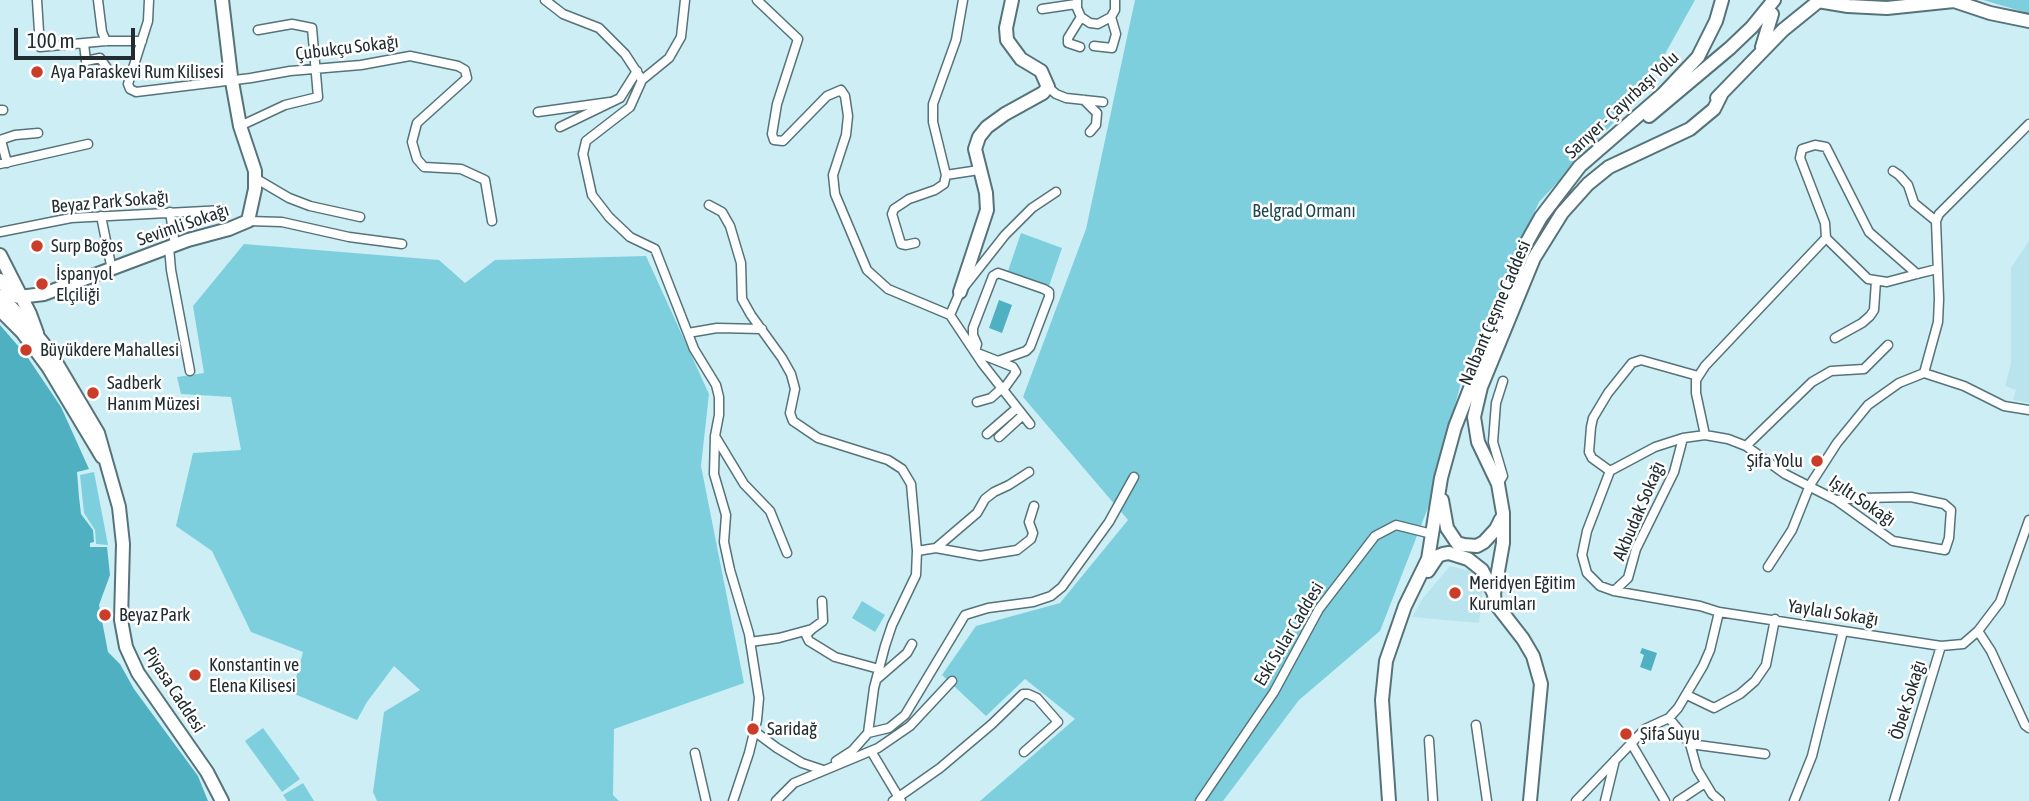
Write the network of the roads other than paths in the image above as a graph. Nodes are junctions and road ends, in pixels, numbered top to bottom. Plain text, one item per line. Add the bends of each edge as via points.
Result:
1 (37, 0) edge
2 (98, 0) edge
3 (149, 0) edge
4 (222, 0) edge
5 (545, 0) edge
6 (685, 0) edge
7 (757, 0) edge
8 (963, 0) edge
9 (1012, 0) edge
10 (1115, 0) edge
11 (1722, 0) edge
12 (1774, 0) edge
13 (1819, 1) edge
14 (1077, 2) edge
15 (1042, 9) dead end
16 (1772, 14) dead end
17 (1081, 17) junction
18 (1111, 17) junction
19 (2029, 21) edge
20 (258, 30) dead end
21 (106, 41) junction
22 (142, 41) junction
23 (84, 44) junction
24 (1094, 46) dead end
25 (1080, 47) dead end
26 (1761, 51) junction
27 (315, 69) junction
28 (637, 71) junction
29 (109, 72) dead end
30 (232, 80) junction
31 (642, 80) junction
32 (1048, 87) junction
33 (1084, 100) junction
34 (613, 102) junction
35 (1103, 102) dead end
36 (538, 112) dead end
37 (2029, 124) edge
38 (240, 126) junction
39 (560, 127) dead end
40 (1090, 132) dead end
41 (38, 133) dead end
42 (1616, 135) junction
43 (1, 140) edge
44 (88, 144) dead end
45 (4, 163) edge
46 (979, 170) junction
47 (1894, 171) dead end
48 (946, 175) junction
49 (255, 178) junction
50 (1056, 192) dead end
51 (709, 205) dead end
52 (224, 210) dead end
53 (170, 212) junction
54 (101, 216) junction
55 (360, 217) dead end
56 (248, 221) junction
57 (492, 221) dead end
58 (1936, 221) junction
59 (0, 232) edge
60 (1826, 238) junction
61 (915, 243) dead end
62 (402, 244) dead end
63 (172, 246) junction
64 (0, 256) edge
65 (1937, 269) junction
66 (112, 270) junction
67 (1917, 274) junction
68 (0, 280) edge
69 (1876, 281) junction
70 (960, 292) junction
71 (0, 296) edge
72 (22, 298) junction
73 (0, 310) edge
74 (950, 315) junction
75 (762, 329) junction
76 (688, 333) junction
77 (38, 337) junction
78 (1835, 338) dead end
79 (1888, 345) dead end
80 (975, 352) junction
81 (998, 361) junction
82 (190, 370) dead end
83 (1924, 373) junction
84 (1698, 376) junction
85 (1503, 381) dead end
86 (1002, 389) junction
87 (977, 402) dead end
88 (2029, 410) edge
89 (1020, 412) junction
90 (1030, 424) dead end
91 (987, 435) dead end
92 (1705, 435) junction
93 (715, 436) junction
94 (999, 437) dead end
95 (1684, 438) junction
96 (1746, 446) junction
97 (108, 466) junction
98 (1610, 471) junction
99 (1029, 472) dead end
100 (1134, 477) dead end
101 (1498, 484) junction
102 (1810, 485) junction
103 (1440, 489) junction
104 (1836, 500) junction
105 (1034, 506) dead end
106 (1503, 513) junction
107 (2029, 520) edge
108 (1432, 534) junction
109 (936, 548) junction
110 (917, 551) junction
111 (787, 553) dead end
112 (1768, 567) dead end
113 (1416, 586) junction
114 (1614, 590) junction
115 (1494, 594) junction
116 (822, 601) dead end
117 (1718, 612) junction
118 (1774, 619) junction
119 (812, 629) junction
120 (1843, 631) junction
121 (1978, 631) junction
122 (750, 642) junction
123 (912, 644) dead end
124 (1941, 646) junction
125 (879, 669) junction
126 (877, 679) junction
127 (952, 681) dead end
128 (1687, 695) junction
129 (1669, 718) junction
130 (1476, 726) dead end
131 (2029, 728) edge
132 (754, 731) junction
133 (868, 733) junction
134 (1429, 740) dead end
135 (1631, 743) junction
136 (1690, 744) junction
137 (871, 751) junction
138 (1024, 752) dead end
139 (695, 753) dead end
140 (1765, 754) dead end
141 (1615, 758) junction
142 (823, 770) junction
143 (1705, 783) junction
144 (898, 800) edge
145 (1432, 800) edge
146 (222, 801) edge
147 (706, 801) edge
148 (733, 801) edge
149 (776, 801) edge
150 (1200, 801) edge
151 (1389, 801) edge
152 (1421, 801) edge
153 (1488, 801) edge
154 (1530, 801) edge
155 (1576, 801) edge
156 (1605, 801) edge
157 (1665, 801) edge
158 (1678, 801) edge
159 (1720, 801) edge
160 (1794, 801) edge
161 (1894, 801) edge

1 - 23 street via 40,47
2 - 21 street
3 - 22 street
4 - 30 main road
5 - 28 street via 563,14 599,28
6 - 31 street via 681,37 669,58
7 - 74 street via 798,39 777,104 774,140 783,141 827,96 841,90 848,116 833,175 835,194 867,270 888,289
8 - 48 street via 956,40 933,104
9 - 32 main road via 1007,40 1021,59 1041,71
10 - 18 street
11 - 42 main road, Sarıyer - Çayırbaşı Yolu via 1698,57
12 - 42 main road via 1730,48 1643,121
13 - 19 main road via 1887,8 1954,1
13 - 26 main road, Nalbant Çeşme Caddesi
14 - 15 street
14 - 17 street
16 - 26 main road
17 - 18 street via 1098,24
17 - 25 street via 1068,38 1068,43
18 - 24 street via 1116,34 1112,48
20 - 27 street via 292,24 312,28
21 - 22 street
21 - 23 street
22 - 30 street, Çubukçu Sokağı via 129,76 130,89 140,92
23 - 29 street via 86,61 100,58
26 - 101 main road, Nalbant Çeşme Caddesi via 1674,137 1609,167 1588,184 1562,213 1534,258 1488,369 1474,417 1478,442
27 - 30 street, Çubukçu Sokağı
27 - 38 street via 318,97 285,105
27 - 57 street, Çubukçu Sokağı via 410,56 466,70 467,78 417,123 412,142 424,167 461,169 485,180
28 - 31 street
28 - 34 street
30 - 38 main road
31 - 76 street via 629,107 586,141 586,173 592,195 609,217 630,237 655,250
32 - 33 street via 1056,94
32 - 46 main road via 979,137 975,149
33 - 35 street
33 - 40 street via 1097,113
34 - 36 street
34 - 39 street
37 - 58 street
38 - 49 main road
41 - 43 street
42 - 103 main road, Sarıyer - Çayırbaşı Yolu via 1568,180 1527,242 1455,427
43 - 45 street
44 - 45 street
46 - 48 street
46 - 70 main road via 987,210
47 - 58 street via 1908,185 1914,203
48 - 61 street via 944,184 935,190 894,209 893,223 901,244
49 - 55 street via 310,206
49 - 56 main road
50 - 70 street via 1005,235
51 - 75 street via 722,212 730,226 741,263 742,299
52 - 53 street, Beyaz Park Sokağı
53 - 54 street, Beyaz Park Sokağı
53 - 63 street
54 - 59 street, Beyaz Park Sokağı
54 - 66 street
56 - 62 street, Sevimli Sokağı via 282,222
56 - 63 main road, Sevimli Sokağı
58 - 65 street
60 - 67 street via 1825,223 1800,158 1802,149 1815,145 1826,147 1869,232
60 - 69 street via 1868,279
60 - 84 street
63 - 66 main road, Sevimli Sokağı
63 - 82 street via 171,270
64 - 72 main road
65 - 67 street
65 - 83 street via 1938,322
66 - 72 main road, Sevimli Sokağı
67 - 69 street
68 - 72 main road
69 - 78 street via 1870,316
70 - 74 street
71 - 77 main road
72 - 77 main road
73 - 97 main road, Piyasa Caddesi via 48,367
74 - 80 street
75 - 76 street
75 - 110 street via 791,374 791,417 806,432 878,456 907,474
76 - 93 street via 716,384 719,415
77 - 97 main road, Piyasa Caddesi via 93,422
79 - 96 street via 1864,369 1831,371 1812,382
80 - 81 street
80 - 81 street via 978,344 973,328 993,276 998,272 1049,292 1030,347
80 - 86 street
81 - 86 street via 1016,372
83 - 88 street via 2004,406
83 - 102 street via 1899,383 1868,405
84 - 92 street via 1696,393
84 - 98 street via 1641,360 1632,363 1593,418 1589,453
85 - 101 street via 1493,442 1503,476
86 - 87 street
86 - 89 street
89 - 90 street
89 - 91 street
89 - 94 street
92 - 95 street
92 - 96 street, Işıltı Sokağı
93 - 111 street via 744,484 770,510
93 - 122 street via 714,474 726,515 724,542
95 - 98 street via 1655,447
95 - 114 street, Akbudak Sokağı via 1628,578
96 - 102 street, Işıltı Sokağı via 1785,474
97 - 146 main road, Piyasa Caddesi via 121,523 121,620 126,647 138,673
98 - 114 street via 1582,555 1587,573 1600,586
99 - 109 street via 985,499 977,513
100 - 133 street via 1109,522 1062,587 1033,602 965,615 905,715 890,728
101 - 106 main road, Nalbant Çeşme Caddesi
102 - 104 street, Işıltı Sokağı
102 - 112 street via 1792,530
103 - 106 main road via 1447,528 1464,545 1477,546 1489,537
103 - 108 main road, Sarıyer - Çayırbaşı Yolu
104 - 104 street, Işıltı Sokağı via 1893,541 1945,550 1951,510 1944,504 1911,497
105 - 109 street via 1029,522 1031,539 1017,550 980,556
106 - 115 main road, Nalbant Çeşme Caddesi
107 - 121 street, Öbek Sokağı via 2000,602
108 - 113 main road, Sarıyer - Çayırbaşı Yolu via 1428,559
108 - 150 street, Eski Sular Caddesi via 1396,525 1374,536 1319,609 1274,692
109 - 110 street
110 - 125 street via 916,575 892,625
113 - 115 main road via 1438,556 1449,553 1482,570
113 - 151 main road via 1405,606 1382,682
114 - 117 street, Yaylalı Sokağı
115 - 154 main road via 1498,609 1532,656 1541,684
116 - 119 street via 823,621
117 - 118 street, Yaylalı Sokağı
117 - 128 street via 1710,650
118 - 120 street, Yaylalı Sokağı
118 - 128 street via 1766,665 1755,681 1714,708
119 - 122 street
119 - 125 street via 806,635 809,641 835,657
120 - 124 street, Yaylalı Sokağı
120 - 160 street via 1812,756
121 - 124 street, Öbek Sokağı via 1963,644
121 - 131 street
122 - 132 street via 759,698
123 - 126 street
124 - 161 street, Öbek Sokağı
125 - 126 street
126 - 133 street
127 - 137 street via 910,726
128 - 129 street
129 - 135 street via 1645,729
129 - 136 street
130 - 153 street
132 - 142 street via 802,764
132 - 148 street
133 - 142 street via 853,750
134 - 145 street
135 - 141 street
135 - 157 street
136 - 140 street
136 - 143 street
137 - 142 street
137 - 144 street
138 - 144 street via 1058,722 1028,694
139 - 147 street
141 - 155 street
141 - 156 street
142 - 149 street via 794,783
143 - 158 street
143 - 159 street
145 - 152 street

